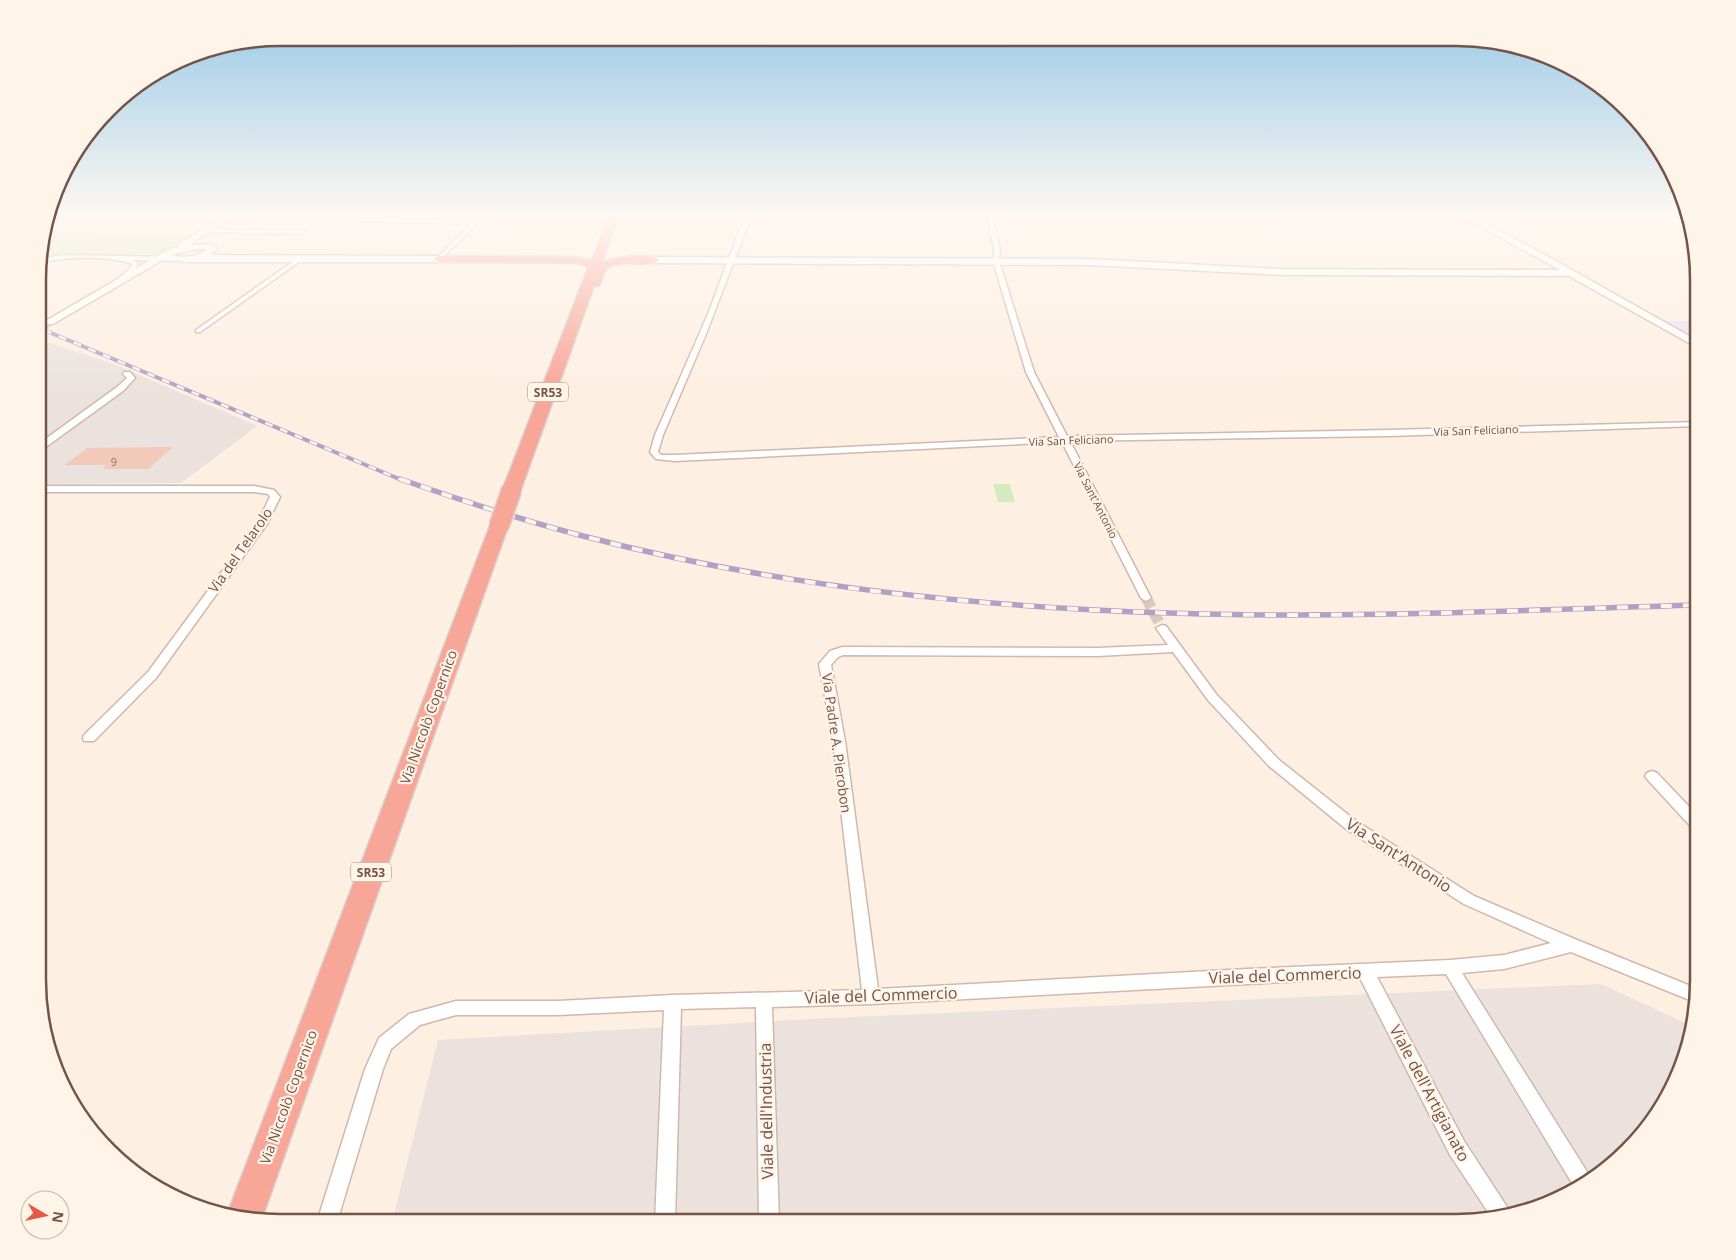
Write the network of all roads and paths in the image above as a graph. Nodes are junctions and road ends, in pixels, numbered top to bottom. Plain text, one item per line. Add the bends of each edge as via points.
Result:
1 (127, 274) edge
2 (135, 274) edge
3 (135, 274) edge
4 (279, 274) edge
5 (591, 274) edge
6 (599, 274) edge
7 (726, 274) edge
8 (1000, 274) edge
9 (1571, 274) edge
10 (119, 281) junction
11 (584, 294) junction
12 (49, 322) tunnel mouth
13 (198, 331) dead end
14 (1690, 340) edge
15 (127, 374) dead end
16 (1690, 424) edge
17 (1065, 439) junction
18 (46, 442) edge
19 (46, 489) edge
20 (1146, 598) tunnel mouth
21 (1162, 628) tunnel mouth
22 (1176, 648) junction
23 (89, 738) dead end
24 (1652, 776) dead end
25 (1690, 816) edge
26 (1571, 945) junction
27 (1450, 967) junction
28 (1365, 971) junction
29 (1689, 992) edge
30 (871, 997) junction
31 (764, 999) junction
32 (673, 1002) junction
33 (1580, 1178) edge
34 (1498, 1210) edge
35 (246, 1211) edge
36 (330, 1214) edge
37 (665, 1214) edge
38 (768, 1214) edge

1 - 10 street
2 - 10 street
3 - 10 street
4 - 13 street
5 - 11 highway, Via Niccolò Copernico / SR53
6 - 11 highway
7 - 17 street, Via San Feliciano via 659,436 654,452 659,456 675,458
8 - 17 street, Via Sant'Antonio via 1030,372
9 - 14 street
10 - 12 street
11 - 35 highway, Via Niccolò Copernico / SR53, bridge
15 - 18 street via 131,378 120,389
16 - 17 street, Via San Feliciano
17 - 20 street, Via Sant'Antonio
19 - 23 street, Via del Telarolo via 254,489 271,492 275,497 262,524 152,675
21 - 22 street, Via Sant'Antonio
22 - 26 street, Via Sant'Antonio via 1212,697 1274,762 1351,825 1469,900
22 - 30 street, Via Padre A. Pierobon via 1087,652 842,651 825,664 839,741
24 - 25 street
26 - 27 street, Viale del Commercio via 1504,962
26 - 29 street, Via Sant'Antonio
27 - 28 street, Viale del Commercio
27 - 33 street
28 - 30 street, Viale del Commercio
28 - 34 street, Viale dell'Artigianato via 1457,1148
30 - 31 street, Viale del Commercio
31 - 32 street, Viale del Commercio
31 - 38 street, Viale dell'Industria
32 - 36 street, Viale del Commercio via 558,1008 456,1008 415,1019 384,1044
32 - 37 street

